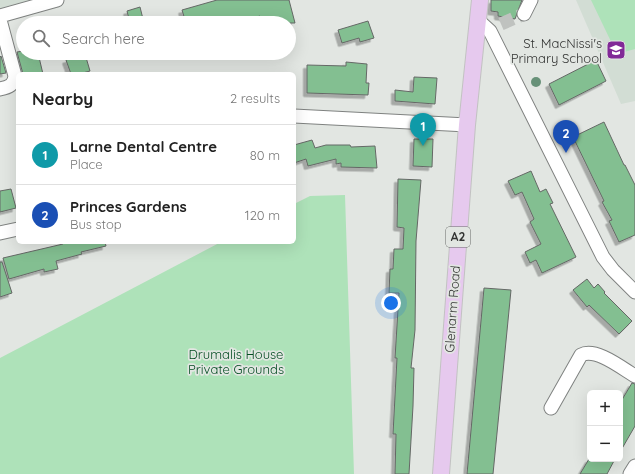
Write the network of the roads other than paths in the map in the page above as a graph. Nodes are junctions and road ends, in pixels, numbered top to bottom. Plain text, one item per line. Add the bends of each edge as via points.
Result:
1 (57, 0) edge
2 (480, 0) edge
3 (532, 0) edge
4 (524, 14) tunnel mouth
5 (0, 16) edge
6 (0, 20) edge
7 (490, 25) junction
8 (0, 89) edge
9 (296, 116) edge
10 (467, 125) junction
11 (16, 229) edge
12 (0, 233) edge
13 (635, 292) edge
14 (635, 376) edge
15 (550, 408) dead end
16 (635, 466) edge
17 (441, 474) edge
18 (630, 474) edge

1 - 5 street
2 - 7 main road, Glenarm Road / A2
3 - 4 street
6 - 8 street via 15,76 10,86
7 - 10 main road, Glenarm Road / A2
7 - 13 street via 603,257 612,270
9 - 10 street
10 - 17 main road, Glenarm Road / A2
11 - 12 street
14 - 15 street via 599,355 584,353
16 - 18 street

